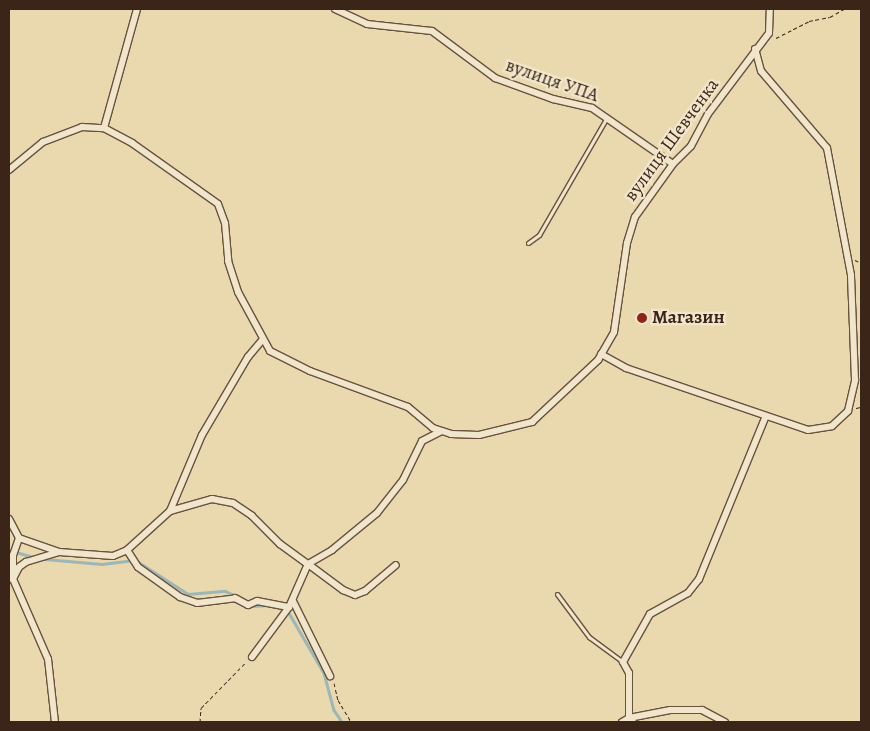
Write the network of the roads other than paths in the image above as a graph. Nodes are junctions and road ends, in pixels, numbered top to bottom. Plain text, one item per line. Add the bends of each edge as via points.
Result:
1 (137, 9) edge
2 (335, 9) edge
3 (770, 9) edge
4 (755, 49) junction
5 (609, 118) junction
6 (104, 128) junction
7 (673, 164) junction
8 (9, 170) edge
9 (528, 243) dead end
10 (263, 339) junction
11 (601, 354) junction
12 (766, 416) junction
13 (442, 431) junction
14 (170, 511) junction
15 (9, 519) edge
16 (19, 538) junction
17 (127, 550) junction
18 (59, 552) junction
19 (308, 564) junction
20 (396, 565) dead end
21 (11, 578) edge
22 (557, 594) dead end
23 (291, 604) junction
24 (252, 656) road end
25 (623, 662) junction
26 (330, 676) road end
27 (631, 720) edge
28 (56, 722) edge
29 (622, 722) edge
30 (725, 722) edge

1 - 6 street
2 - 5 street, вулиця УПА via 367,24 432,31 495,78 553,99 592,108
3 - 4 street, вулиця Шевченка via 769,33
4 - 7 street, вулиця Шевченка via 708,114 691,146
4 - 12 street via 761,71 828,148 851,275 856,380 848,410 832,426 808,430
5 - 7 street, вулиця УПА
5 - 9 lane via 603,121 539,235
6 - 8 street via 82,127 43,142
6 - 10 street via 132,143 218,204 225,223 228,261 238,292
7 - 11 street, вулиця Шевченка via 636,217 627,243 614,332
10 - 13 street via 270,351 310,370 408,407 433,428
10 - 14 street via 248,357 202,435
11 - 12 street via 626,368
11 - 13 street, вулиця Шевченка via 532,422 479,435
12 - 25 street via 699,579 688,593 650,614
13 - 19 street via 422,441 402,480 377,513 332,550
14 - 17 street
14 - 19 street via 212,500 233,503
15 - 16 street
16 - 18 street
16 - 21 street via 13,555
17 - 18 street via 113,556
17 - 23 street via 138,567 180,597 197,603 236,598 248,605 256,601
18 - 21 street via 26,562
19 - 20 street via 354,595 365,592
19 - 23 street
21 - 28 street via 48,659
22 - 25 lane via 589,637
23 - 24 street
23 - 26 street
25 - 27 street via 629,672
27 - 29 street
27 - 30 street via 670,710 702,710

